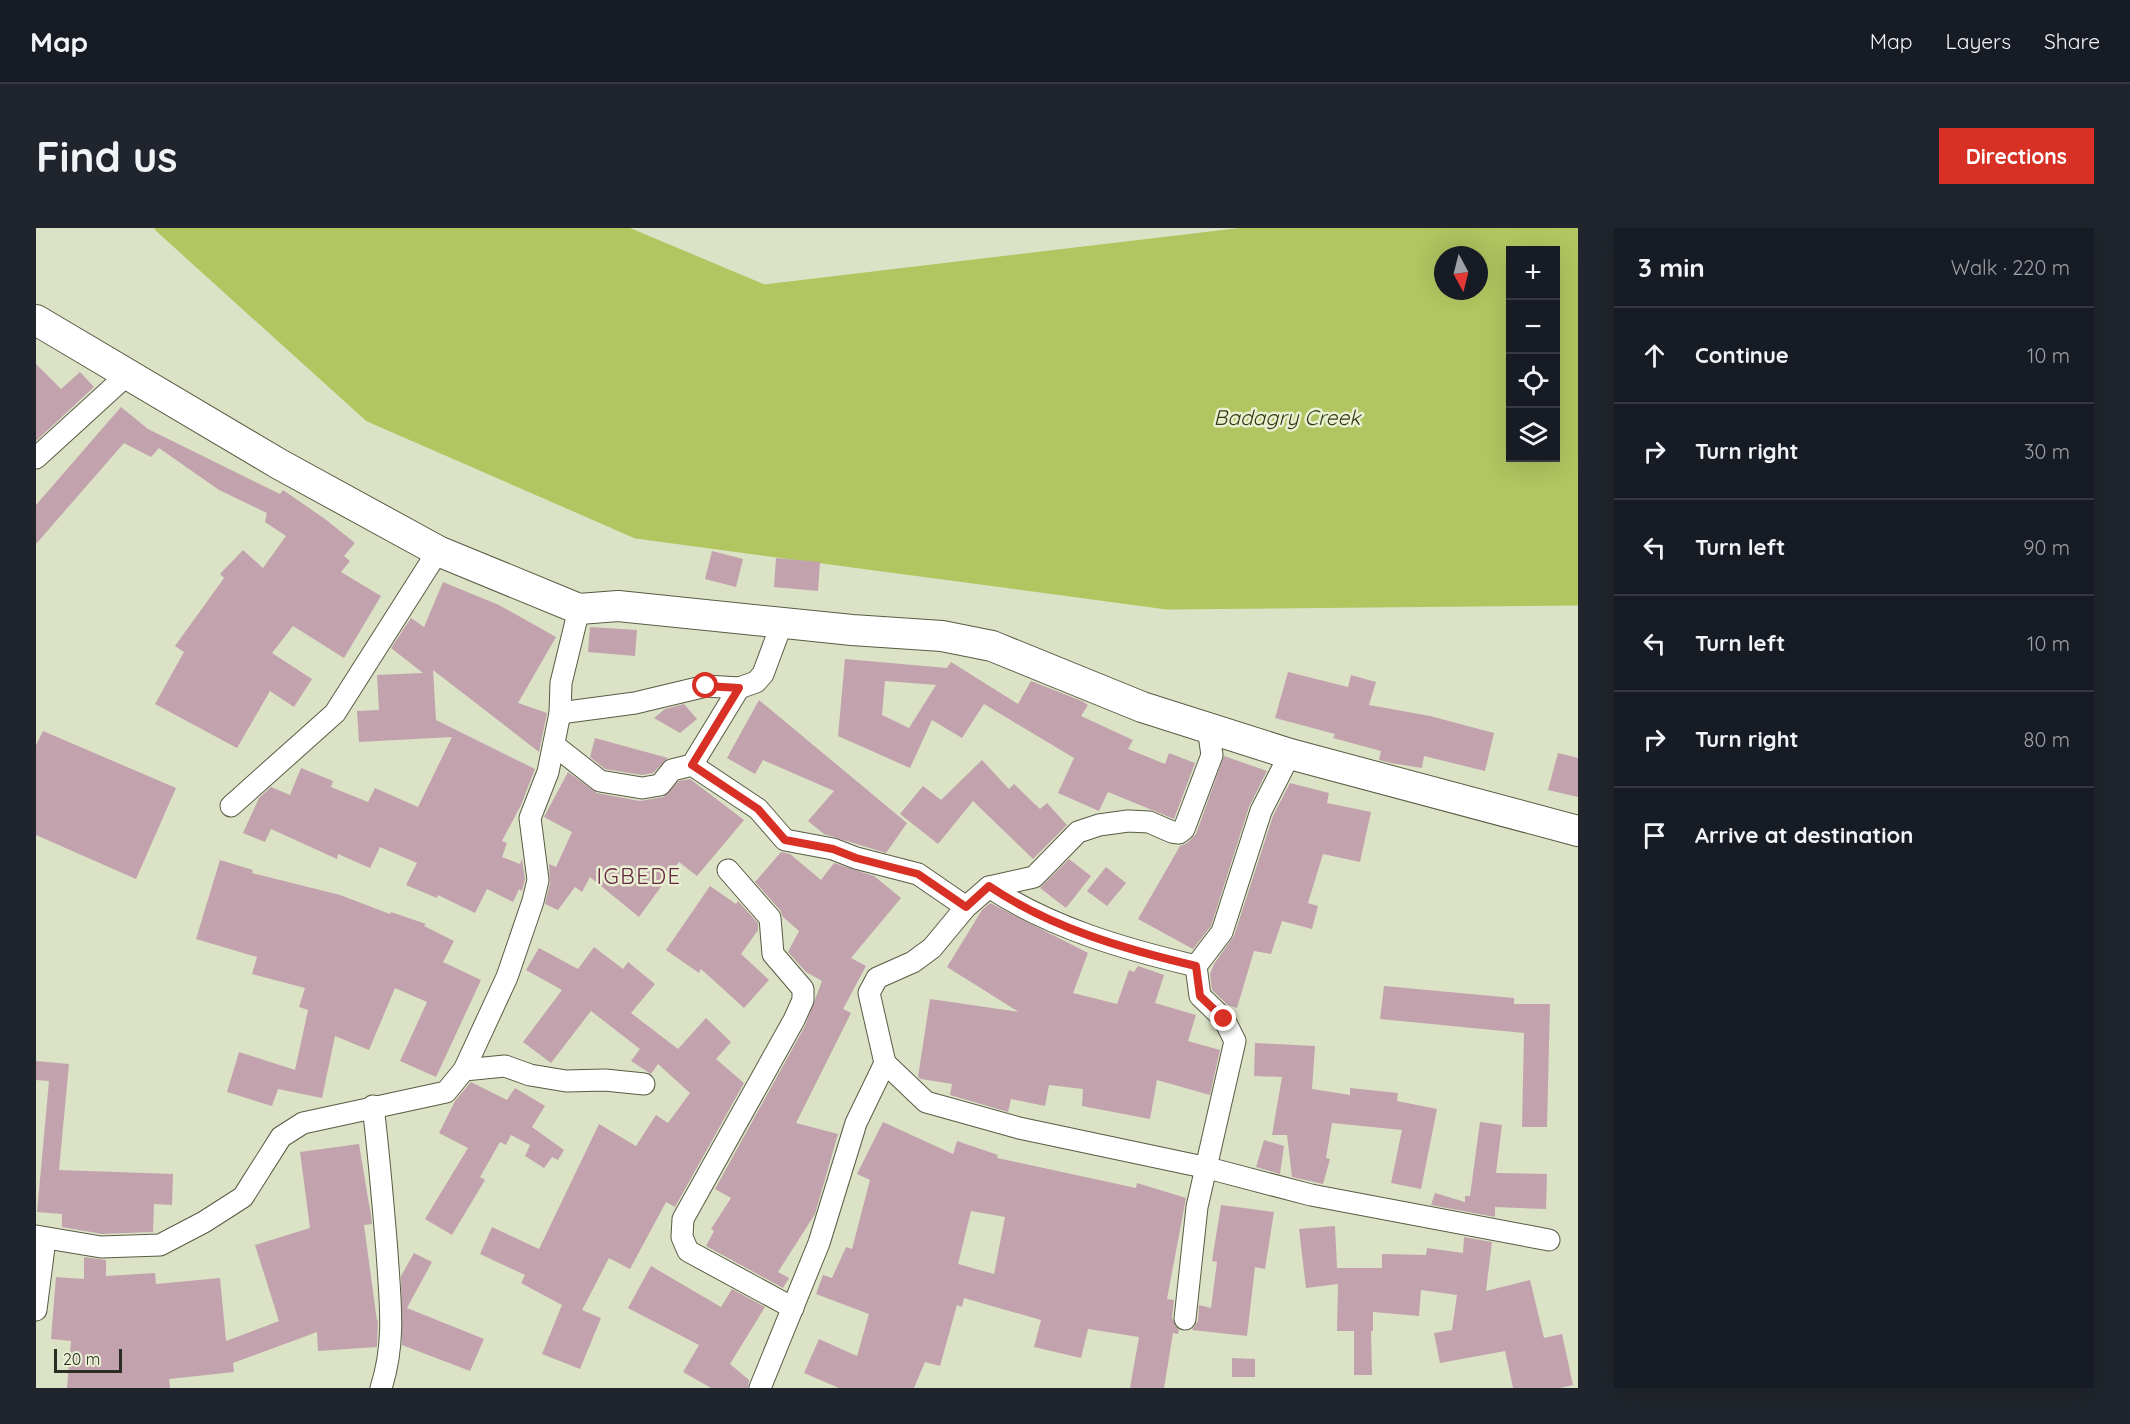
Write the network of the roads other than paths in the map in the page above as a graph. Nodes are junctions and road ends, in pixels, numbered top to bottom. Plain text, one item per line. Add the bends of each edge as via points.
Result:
1 (36, 320) edge
2 (128, 374) junction
3 (36, 458) edge
4 (438, 551) junction
5 (579, 609) junction
6 (782, 624) junction
7 (739, 688) junction
8 (560, 712) junction
9 (1208, 728) junction
10 (554, 745) junction
11 (1290, 754) junction
12 (692, 765) junction
13 (231, 806) dead end
14 (1578, 831) edge
15 (728, 870) dead end
16 (989, 886) junction
17 (966, 907) junction
18 (1196, 966) junction
19 (885, 1063) junction
20 (464, 1070) junction
21 (644, 1083) dead end
22 (373, 1106) junction
23 (1208, 1168) junction
24 (40, 1238) edge
25 (1549, 1240) dead end
26 (793, 1308) junction
27 (36, 1310) edge
28 (1185, 1319) dead end
29 (381, 1388) edge
30 (760, 1388) edge

1 - 2 street
2 - 3 street
2 - 4 street via 279,464
4 - 5 street
4 - 13 street via 335,713
5 - 6 street via 618,606
5 - 8 street via 561,683
6 - 7 street via 764,674 756,682
6 - 9 street via 942,636 992,646 1142,707
7 - 8 street via 706,686 634,703
7 - 12 street
8 - 10 street
9 - 11 street
9 - 16 street via 1212,755 1184,829 1179,833 1149,822 1099,825 1078,832 1034,877
10 - 12 street via 600,781 642,788 660,785 672,770
10 - 20 street via 530,818 538,880 533,902 507,977
11 - 14 street
11 - 18 street via 1261,811 1222,932
12 - 17 street via 758,809 785,840 833,849 918,874
15 - 26 street via 770,918 773,954 802,989 803,1000 683,1219 682,1237 688,1251
16 - 17 street
16 - 18 street via 1033,914 1110,944
17 - 19 street via 932,948 913,962 877,978 869,993
18 - 23 street via 1200,996 1224,1019 1235,1041
19 - 23 street via 926,1102 1019,1128
19 - 26 street via 856,1123 819,1243
20 - 21 street via 506,1066 566,1081
20 - 22 street via 446,1092
22 - 24 street via 303,1123 281,1137 243,1197 160,1245 101,1247
22 - 29 street via 392,1329 390,1361
23 - 25 street via 1311,1195
23 - 28 street via 1197,1207
24 - 27 street
26 - 30 street

